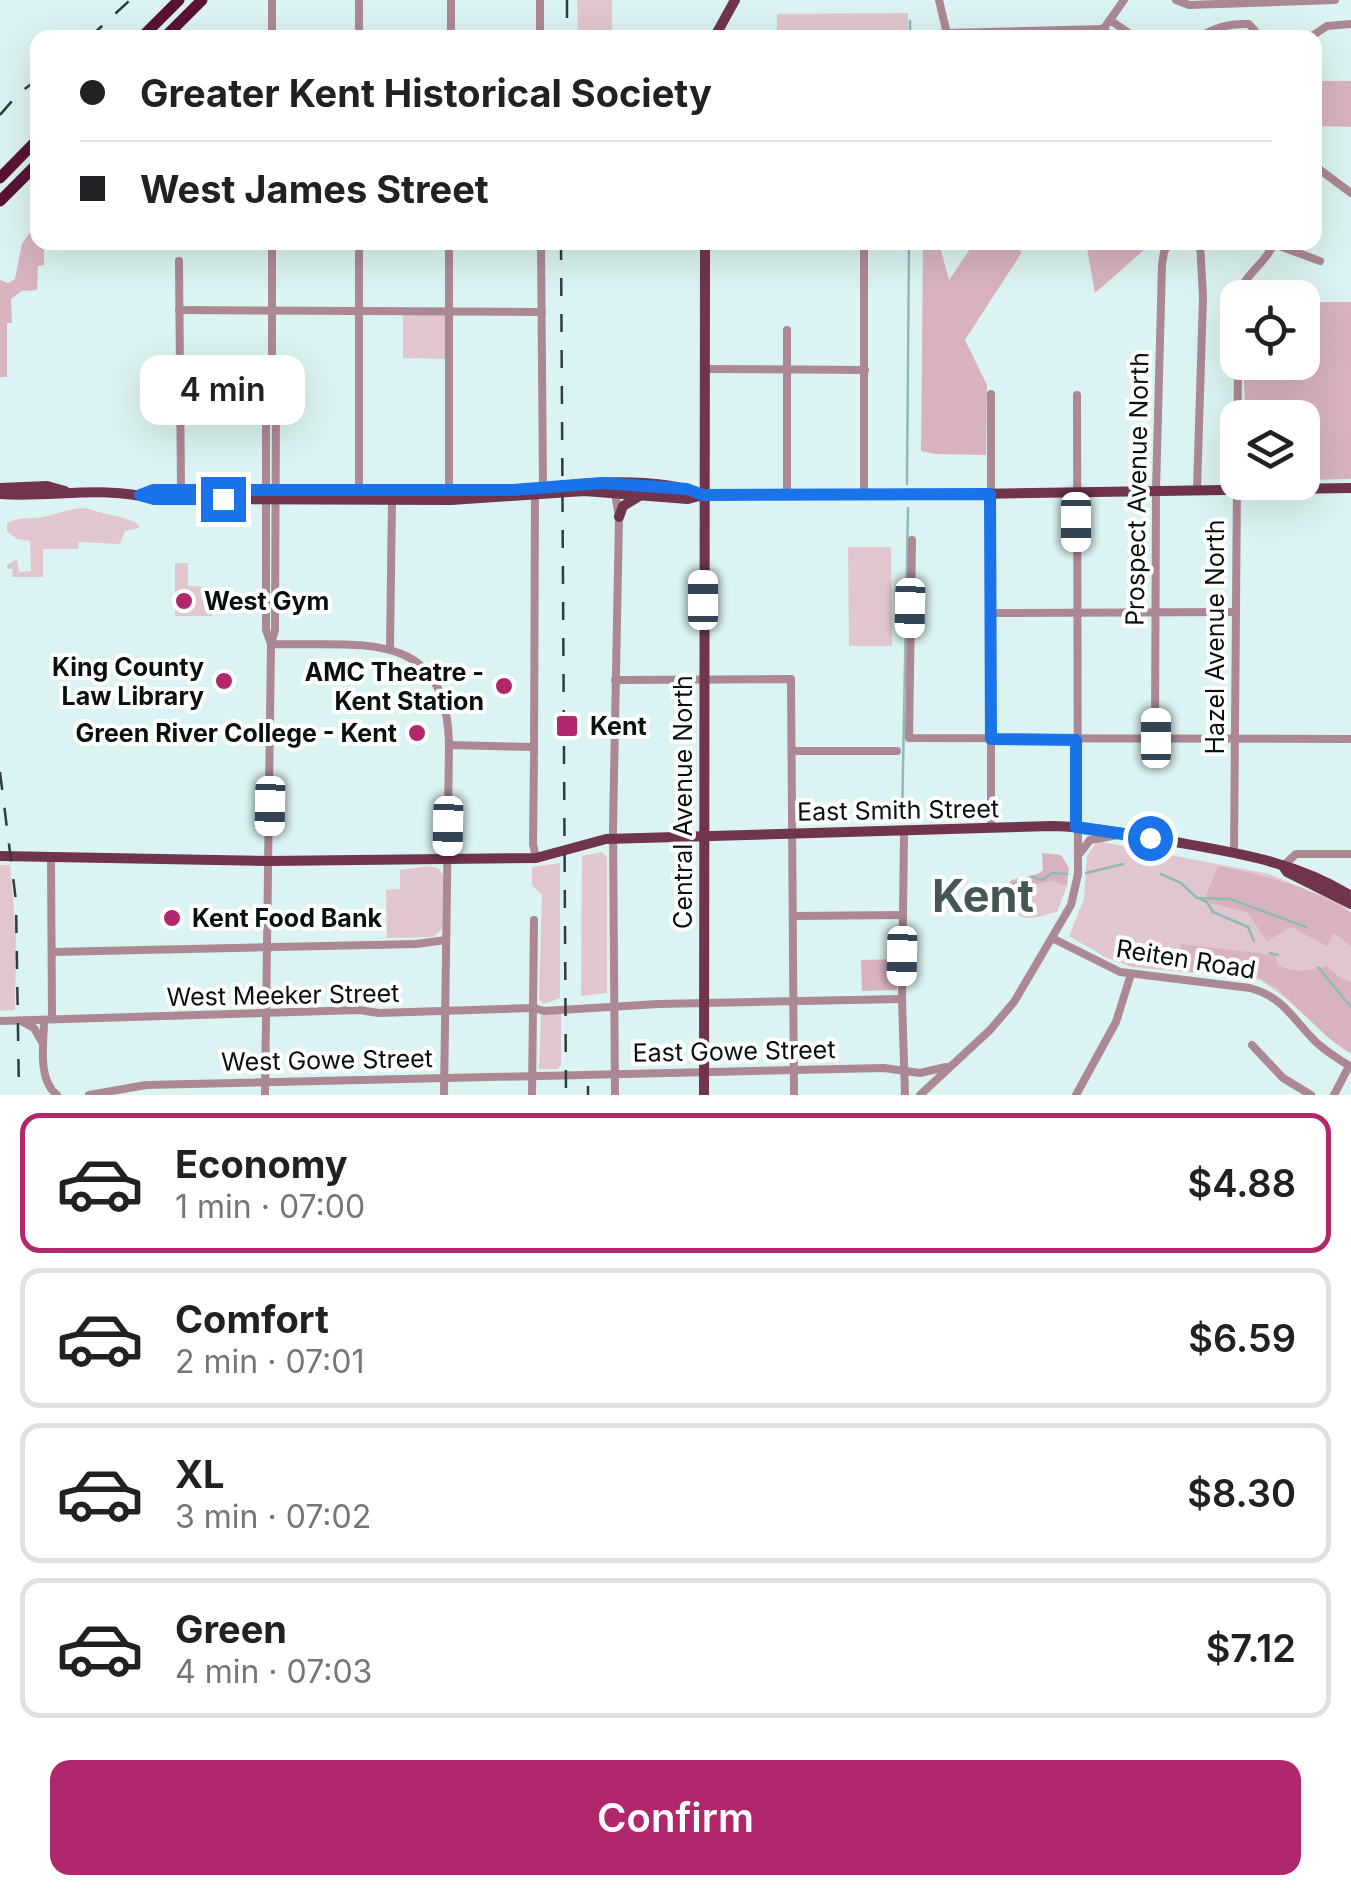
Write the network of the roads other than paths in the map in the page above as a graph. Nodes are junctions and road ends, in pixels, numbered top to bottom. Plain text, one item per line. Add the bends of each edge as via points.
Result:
1 (179, 0) edge
2 (202, 0) edge
3 (272, 0) edge
4 (359, 0) edge
5 (451, 0) edge
6 (540, 0) edge
7 (735, 0) edge
8 (939, 0) edge
9 (1124, 0) edge
10 (1176, 0) edge
11 (1335, 0) edge
12 (1110, 20) junction
13 (1351, 24) edge
14 (149, 30) edge
15 (172, 30) edge
16 (272, 30) edge
17 (359, 30) edge
18 (450, 30) edge
19 (540, 30) edge
20 (718, 30) edge
21 (946, 30) edge
22 (1103, 30) edge
23 (1124, 30) edge
24 (1213, 30) edge
25 (1255, 30) edge
26 (1321, 30) edge
27 (30, 147) edge
28 (30, 171) edge
29 (1322, 171) edge
30 (2, 175) edge
31 (1351, 193) edge
32 (1, 200) edge
33 (272, 250) edge
34 (359, 250) edge
35 (449, 250) edge
36 (541, 250) edge
37 (704, 250) edge
38 (864, 250) edge
39 (1165, 250) edge
40 (1200, 250) edge
41 (1270, 250) edge
42 (1292, 250) edge
43 (179, 261) dead end
44 (1320, 261) dead end
45 (1246, 280) edge
46 (179, 310) junction
47 (272, 310) junction
48 (359, 310) junction
49 (449, 311) junction
50 (542, 312) junction
51 (787, 330) dead end
52 (704, 369) junction
53 (787, 370) junction
54 (865, 370) junction
55 (992, 394) dead end
56 (1076, 394) dead end
57 (1351, 488) edge
58 (1320, 489) edge
59 (181, 490) junction
60 (360, 490) junction
61 (1156, 490) junction
62 (1197, 490) junction
63 (1220, 490) edge
64 (0, 491) edge
65 (429, 491) junction
66 (449, 491) junction
67 (539, 492) junction
68 (1076, 492) junction
69 (615, 493) junction
70 (864, 494) junction
71 (990, 494) junction
72 (140, 495) junction
73 (270, 495) junction
74 (703, 495) junction
75 (786, 495) junction
76 (642, 496) junction
77 (392, 500) junction
78 (1235, 500) edge
79 (619, 517) junction
80 (912, 540) dead end
81 (1235, 612) junction
82 (991, 613) junction
83 (1076, 613) junction
84 (1155, 613) junction
85 (271, 644) junction
86 (390, 648) junction
87 (615, 680) junction
88 (704, 680) junction
89 (1156, 738) junction
90 (1235, 738) junction
91 (991, 739) junction
92 (1351, 739) edge
93 (1076, 740) junction
94 (449, 746) junction
95 (792, 751) junction
96 (897, 751) dead end
97 (534, 754) junction
98 (1076, 827) junction
99 (991, 828) junction
100 (793, 832) junction
101 (904, 832) junction
102 (1126, 834) junction
103 (702, 836) junction
104 (614, 839) junction
105 (1234, 852) junction
106 (1351, 854) edge
107 (0, 856) edge
108 (51, 857) junction
109 (1078, 857) junction
110 (536, 858) junction
111 (448, 859) junction
112 (269, 861) junction
113 (1283, 866) junction
114 (1351, 896) edge
115 (1351, 904) edge
116 (904, 915) junction
117 (793, 916) junction
118 (534, 920) dead end
119 (1052, 938) junction
120 (446, 940) junction
121 (267, 947) junction
122 (52, 952) junction
123 (1131, 974) junction
124 (902, 999) junction
125 (792, 1001) junction
126 (704, 1002) junction
127 (613, 1006) junction
128 (538, 1008) junction
129 (446, 1011) junction
130 (266, 1014) junction
131 (0, 1020) edge
132 (19, 1020) junction
133 (48, 1020) junction
134 (1252, 1045) dead end
135 (44, 1046) junction
136 (946, 1067) junction
137 (1350, 1067) edge
138 (794, 1070) junction
139 (904, 1071) junction
140 (704, 1072) junction
141 (616, 1074) junction
142 (566, 1075) joint
143 (532, 1076) junction
144 (444, 1078) junction
145 (266, 1082) junction
146 (176, 1084) junction
147 (57, 1095) edge
148 (90, 1095) edge
149 (176, 1095) edge
150 (266, 1095) edge
151 (444, 1095) edge
152 (532, 1095) edge
153 (615, 1095) edge
154 (704, 1095) edge
155 (794, 1095) edge
156 (905, 1095) edge
157 (920, 1095) edge
158 (1076, 1095) edge
159 (1311, 1095) edge
160 (1334, 1095) edge

1 - 14 highway
2 - 15 highway
3 - 16 street
4 - 17 street
5 - 18 street
6 - 19 street
7 - 20 main road
8 - 21 street
9 - 12 street
10 - 11 street
12 - 22 street
12 - 23 street
13 - 26 street
24 - 25 street via 1225,24
27 - 30 highway
28 - 32 highway
29 - 31 street
33 - 47 street
34 - 48 street
35 - 49 street
36 - 50 street
37 - 52 main road, Central Avenue North
38 - 54 street
39 - 61 street, Prospect Avenue North
40 - 62 street
41 - 45 street
42 - 44 street
43 - 46 street
46 - 47 street
46 - 59 street
47 - 48 street
47 - 73 street via 266,402
48 - 49 street
48 - 60 street
49 - 50 street
49 - 66 street
50 - 67 street
51 - 53 street
52 - 53 street
52 - 74 main road, Central Avenue North
53 - 54 street
53 - 75 street
54 - 70 street
55 - 71 street
56 - 68 street
57 - 58 main road
59 - 72 main road
59 - 73 main road
60 - 65 main road
60 - 73 main road
61 - 62 main road
61 - 68 main road
61 - 84 street, Prospect Avenue North
62 - 63 main road
64 - 72 main road via 47,486
65 - 66 main road
65 - 77 main road
66 - 67 main road
67 - 69 main road
67 - 74 main road via 616,483
67 - 77 main road
67 - 97 street
68 - 71 main road
68 - 83 street
69 - 76 main road
69 - 79 street
70 - 71 main road
70 - 75 main road
71 - 82 street
72 - 73 main road
73 - 77 main road
73 - 85 street
74 - 75 main road
74 - 76 main road
74 - 88 main road, Central Avenue North
76 - 79 main road via 626,503
77 - 86 street
78 - 81 street, Hazel Avenue North
79 - 87 street
80 - 91 street via 909,738
81 - 84 street
81 - 90 street, Hazel Avenue North
82 - 83 street
82 - 91 street
83 - 84 street
83 - 93 street
84 - 89 street, Prospect Avenue North
85 - 86 street
85 - 112 street
86 - 94 street via 412,658 438,686
87 - 88 street
87 - 104 street
88 - 95 street via 792,679
88 - 103 main road, Central Avenue North
89 - 90 street
89 - 93 street
90 - 92 street
90 - 105 street, Hazel Avenue North
91 - 93 street
91 - 99 street
93 - 98 street
94 - 97 street
94 - 111 street
95 - 96 street
95 - 100 street
97 - 110 street
98 - 99 main road, East Smith Street
98 - 102 main road, East Smith Street
98 - 109 street
99 - 101 main road, East Smith Street
100 - 101 main road, East Smith Street
100 - 103 main road, East Smith Street
100 - 117 street
101 - 116 street
102 - 105 main road, East Smith Street
102 - 109 street via 1090,840
103 - 104 main road, East Smith Street
103 - 126 main road, Central Avenue North
104 - 110 main road, East Smith Street
104 - 127 street
105 - 113 main road, East Smith Street
106 - 113 street via 1296,854
107 - 108 main road, East Smith Street
108 - 112 main road, East Smith Street
108 - 122 street
109 - 119 street via 1075,896
110 - 111 main road, East Smith Street
111 - 112 main road, East Smith Street
111 - 120 street
112 - 121 street
113 - 114 main road
113 - 115 main road
116 - 117 street
116 - 124 street
117 - 125 street
118 - 128 street
119 - 123 street, Reiten Road
119 - 136 street via 1002,1017
120 - 121 street
120 - 129 street
121 - 122 street
121 - 130 street
122 - 133 street
123 - 137 street, Reiten Road via 1269,994
123 - 158 street via 1116,1022
124 - 125 street, West Meeker Street
124 - 139 street
125 - 126 street, West Meeker Street
125 - 138 street
126 - 127 street, West Meeker Street
126 - 140 main road, Central Avenue North
127 - 128 street, West Meeker Street
127 - 141 street
128 - 129 street, West Meeker Street
128 - 143 street
129 - 130 street, West Meeker Street
129 - 144 street
130 - 133 street, West Meeker Street
130 - 145 street
131 - 132 street, West Meeker Street
132 - 133 street, West Meeker Street
132 - 135 street via 34,1028
133 - 135 street
134 - 159 street
135 - 147 street via 46,1083
136 - 139 street, East Gowe Street
136 - 157 street
137 - 160 street
138 - 139 street, East Gowe Street
138 - 140 street, East Gowe Street
138 - 155 street
139 - 156 street
140 - 141 street, East Gowe Street
140 - 154 main road, Central Avenue North
141 - 142 street, East Gowe Street
141 - 153 street
142 - 143 street, West Gowe Street
143 - 144 street, West Gowe Street
143 - 152 street
144 - 145 street, West Gowe Street
144 - 151 street
145 - 146 street, West Gowe Street
145 - 150 street
146 - 148 street, West Gowe Street
146 - 149 street

